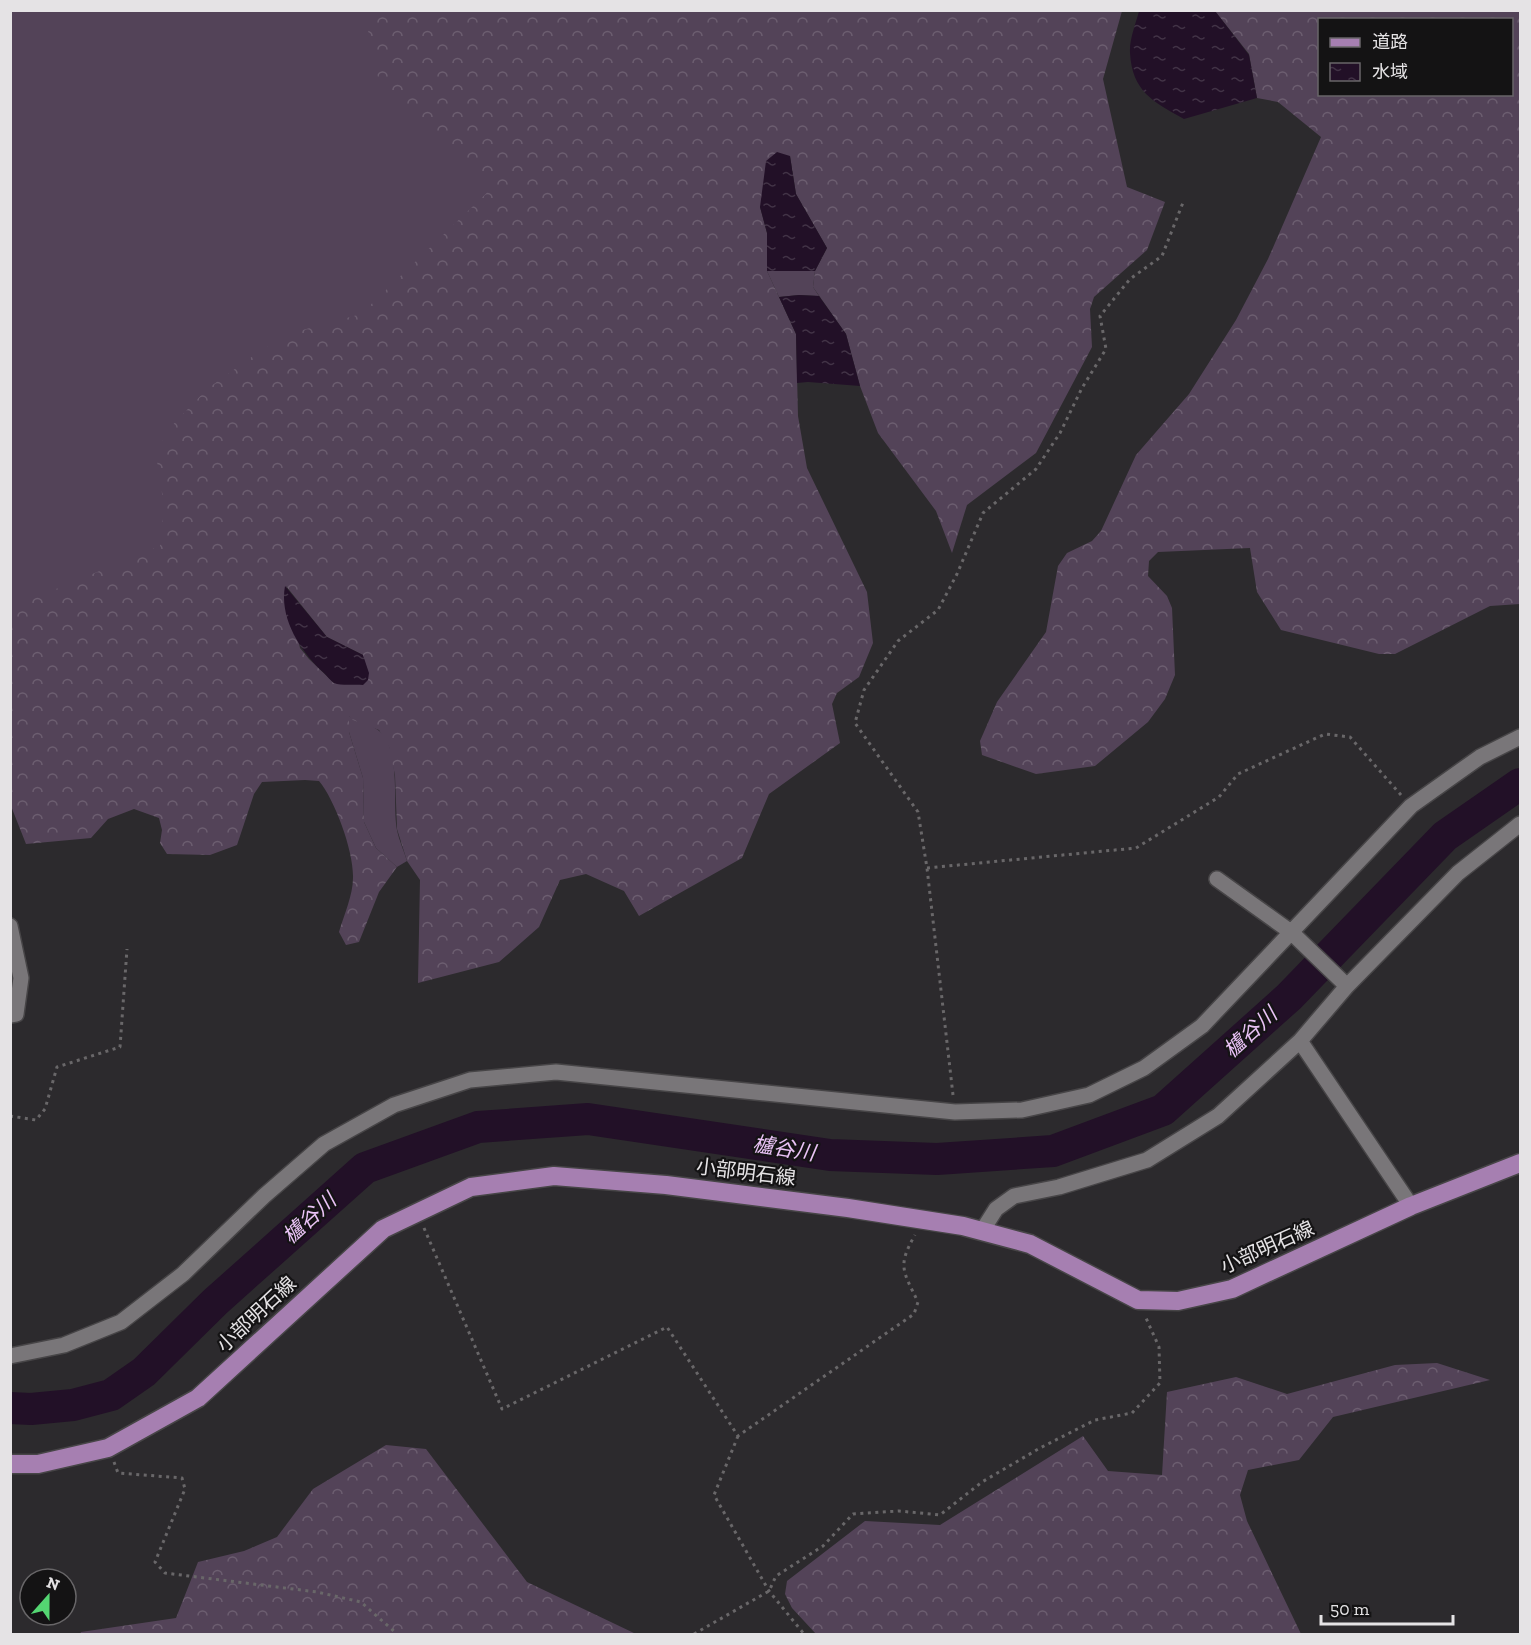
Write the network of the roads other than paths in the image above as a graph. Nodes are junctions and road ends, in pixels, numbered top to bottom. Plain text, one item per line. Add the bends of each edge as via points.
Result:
1 (1521, 737) edge
2 (1521, 824) edge
3 (1217, 879) dead end
4 (10, 926) edge
5 (1291, 932) junction
6 (1347, 986) junction
7 (10, 1015) edge
8 (1300, 1041) junction
9 (1521, 1163) edge
10 (1411, 1206) junction
11 (982, 1231) junction
12 (10, 1356) edge
13 (10, 1464) edge

1 - 5 street via 1480,757 1411,806
2 - 6 street via 1458,873
3 - 5 street
4 - 7 street via 21,978 16,1014
5 - 6 street
5 - 12 street via 1202,1026 1144,1068 1089,1095 1022,1110 955,1112 556,1072 470,1080 394,1105 324,1143 183,1274 121,1322 64,1345
6 - 8 street
8 - 10 street
8 - 11 street via 1218,1116 1147,1160 1059,1187 1014,1196 996,1209
9 - 10 main road, 小部明石線
10 - 11 main road, 小部明石線 via 1232,1289 1178,1301 1138,1300 1030,1244
11 - 13 main road, 小部明石線 via 848,1208 666,1185 554,1176 471,1187 383,1229 198,1398 108,1448 38,1464

